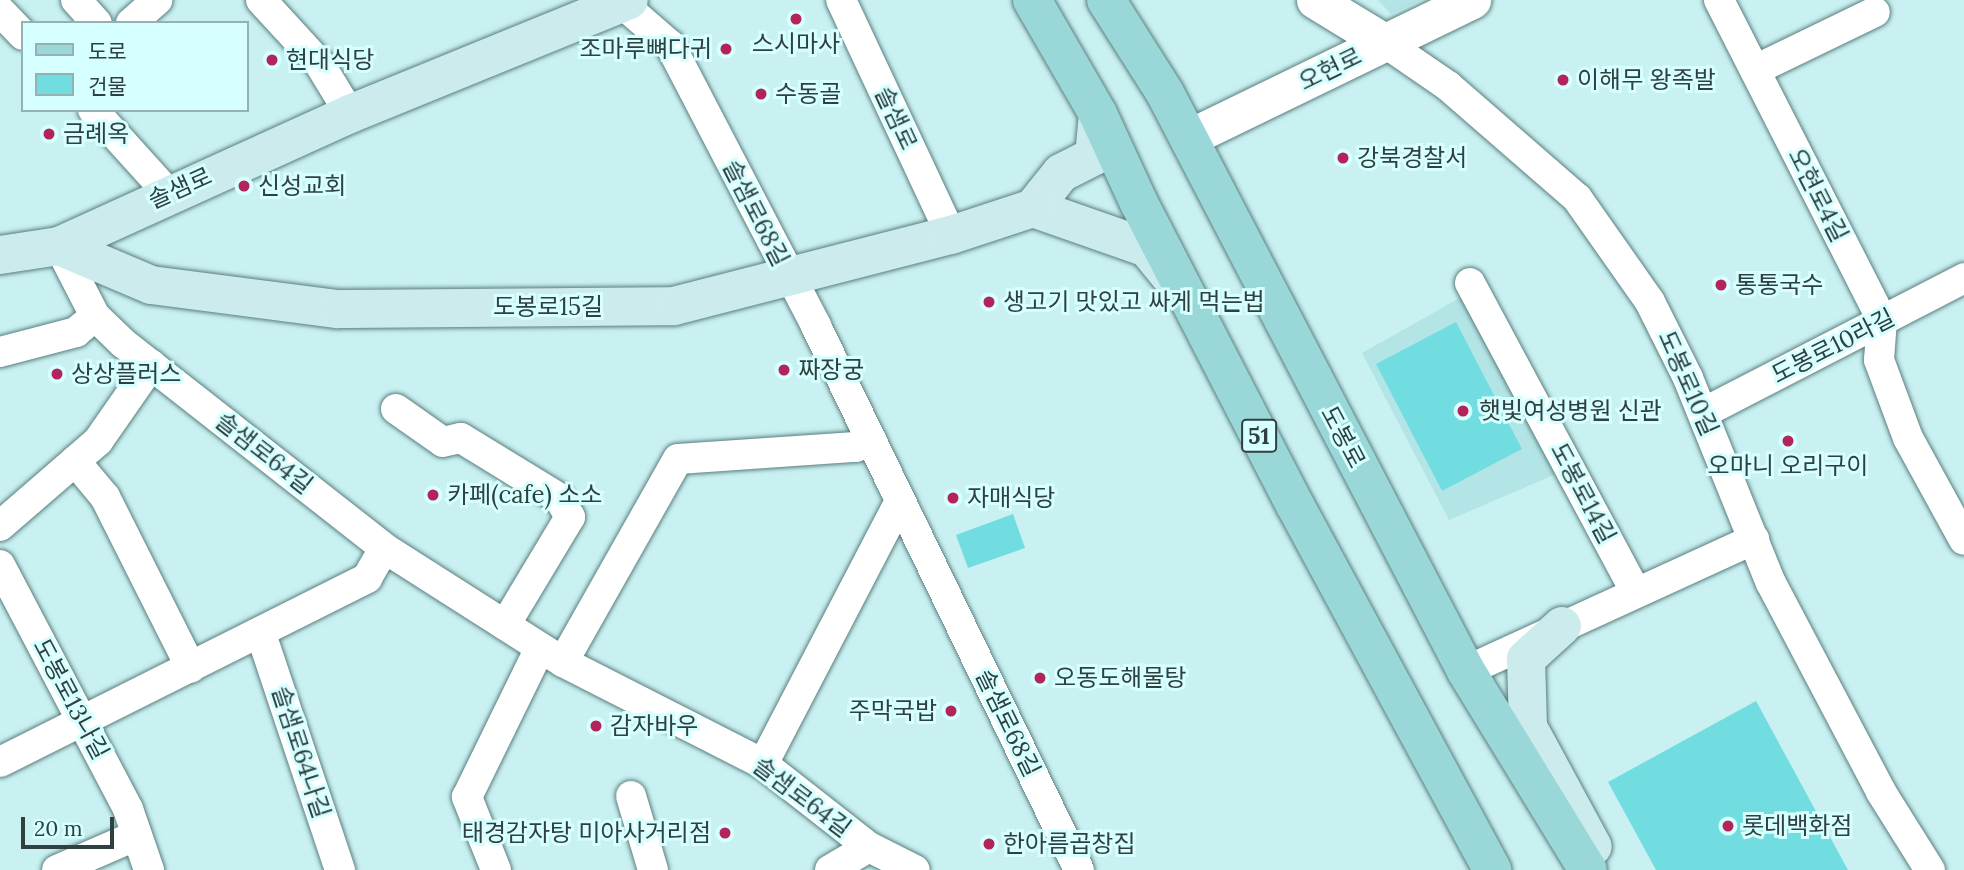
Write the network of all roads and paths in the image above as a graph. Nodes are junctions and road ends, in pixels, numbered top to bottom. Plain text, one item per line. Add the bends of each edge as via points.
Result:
1 (76, 0) edge
2 (157, 0) edge
3 (261, 0) edge
4 (841, 0) edge
5 (1032, 0) edge
6 (1106, 0) edge
7 (1315, 0) edge
8 (1472, 0) edge
9 (1719, 0) edge
10 (623, 1) edge
11 (0, 11) edge
12 (1875, 12) dead end
13 (95, 21) edge
14 (133, 21) edge
15 (21, 33) edge
16 (1384, 42) junction
17 (1755, 70) junction
18 (95, 112) edge
19 (350, 114) junction
20 (1098, 114) junction
21 (1188, 138) junction
22 (168, 193) junction
23 (1033, 208) junction
24 (951, 235) junction
25 (59, 246) junction
26 (3, 248) edge
27 (789, 276) junction
28 (1964, 278) edge
29 (1470, 283) dead end
30 (1191, 304) junction
31 (94, 316) junction
32 (1882, 320) junction
33 (0, 352) edge
34 (151, 365) junction
35 (396, 409) dead end
36 (1703, 413) junction
37 (871, 440) junction
38 (75, 461) junction
39 (900, 501) junction
40 (0, 526) edge
41 (1754, 539) junction
42 (1964, 540) edge
43 (384, 548) junction
44 (0, 565) edge
45 (1636, 592) junction
46 (505, 625) junction
47 (1562, 626) junction
48 (261, 634) junction
49 (551, 655) junction
50 (191, 668) junction
51 (1466, 671) junction
52 (82, 720) junction
53 (0, 762) edge
54 (763, 764) junction
55 (631, 796) dead end
56 (136, 835) junction
57 (869, 847) junction
58 (57, 870) edge
59 (149, 870) edge
60 (340, 870) edge
61 (496, 870) edge
62 (653, 870) edge
63 (830, 870) edge
64 (915, 870) edge
65 (1079, 870) edge
66 (1492, 870) edge
67 (1588, 870) edge
68 (1606, 870) edge
69 (1930, 870) edge

1 - 13 street
2 - 14 street
3 - 19 street via 319,63
4 - 24 street, 솔샘로
5 - 20 main road, 51
6 - 21 main road, 도봉로
7 - 16 street, 도봉로10길
8 - 16 street, 오현로
9 - 17 street, 오현로4길
10 - 19 main road, 솔샘로
10 - 27 street, 솔샘로68길 via 670,46
11 - 15 street
12 - 17 street
16 - 21 street, 오현로
16 - 36 street, 도봉로10길 via 1448,86 1577,198 1650,302
17 - 32 street, 오현로4길
18 - 22 street
19 - 22 main road, 솔샘로
20 - 23 main road via 1094,156 1061,173
20 - 30 main road, 51
21 - 51 main road, 도봉로
22 - 25 main road, 솔샘로
23 - 24 main road, 도봉로15길
23 - 30 main road via 1147,248
24 - 27 main road, 도봉로15길
25 - 26 main road, 솔샘로
25 - 27 main road, 도봉로15길 via 151,285 337,309 674,306
25 - 31 street, 솔샘로64길
27 - 37 street, 솔샘로68길
28 - 32 street, 도봉로10라길
29 - 45 street, 도봉로14길
30 - 66 main road, 51
31 - 33 street via 76,332
31 - 34 street, 솔샘로64길
32 - 36 street, 도봉로10라길
32 - 42 street via 1879,360 1908,438
34 - 38 street via 98,441
34 - 43 street, 솔샘로64길
35 - 46 street via 443,442 461,438 559,498 570,517
36 - 41 street, 도봉로10길
37 - 39 street, 솔샘로68길
37 - 49 street via 856,447 678,459
38 - 40 street
38 - 50 street via 105,497
39 - 54 street
39 - 65 street, 솔샘로68길
41 - 45 street
41 - 69 street, 도봉로10길 via 1771,583 1881,792
43 - 46 street, 솔샘로64길
43 - 48 street via 367,578
44 - 52 street, 도봉로13나길
45 - 47 street
46 - 49 street, 솔샘로64길
47 - 51 street
47 - 68 main road via 1526,659 1528,727
48 - 50 street
48 - 60 street, 솔샘로64나길
49 - 54 street, 솔샘로64길
49 - 61 street via 467,797
50 - 52 street
51 - 67 main road, 도봉로
52 - 53 street
52 - 56 street, 도봉로13나길 via 128,809
54 - 57 street, 솔샘로64길
55 - 62 street
56 - 58 street
56 - 59 street, 도봉로13나길
57 - 63 street
57 - 64 street, 솔샘로64길

